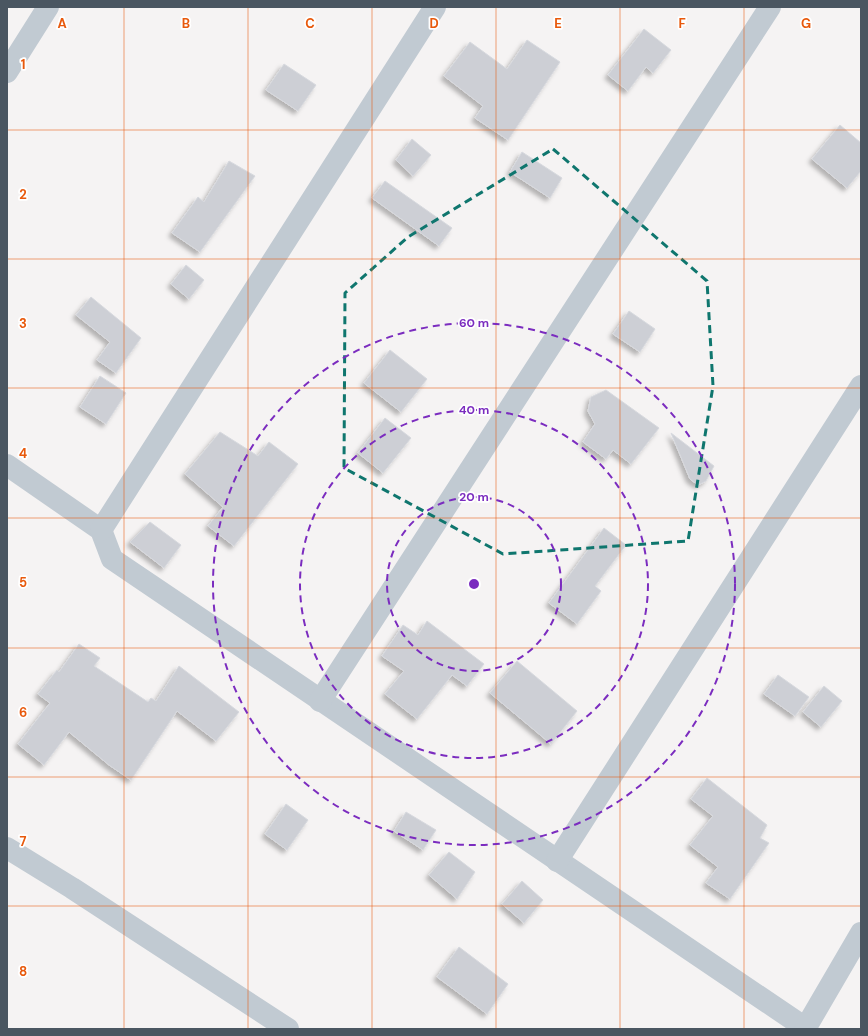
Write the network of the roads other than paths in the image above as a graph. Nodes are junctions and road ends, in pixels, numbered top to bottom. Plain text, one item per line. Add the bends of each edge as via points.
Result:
1 (48, 7) edge
2 (435, 7) edge
3 (770, 7) edge
4 (7, 72) edge
5 (861, 386) edge
6 (7, 465) edge
7 (101, 530) junction
8 (320, 701) junction
9 (7, 848) edge
10 (557, 861) junction
11 (861, 933) edge
12 (288, 1029) edge
13 (806, 1029) edge

1 - 4 street
2 - 7 street
3 - 8 street
5 - 10 street
6 - 7 street
7 - 8 street via 112,559
8 - 10 street
9 - 12 street
10 - 13 street
11 - 13 street

